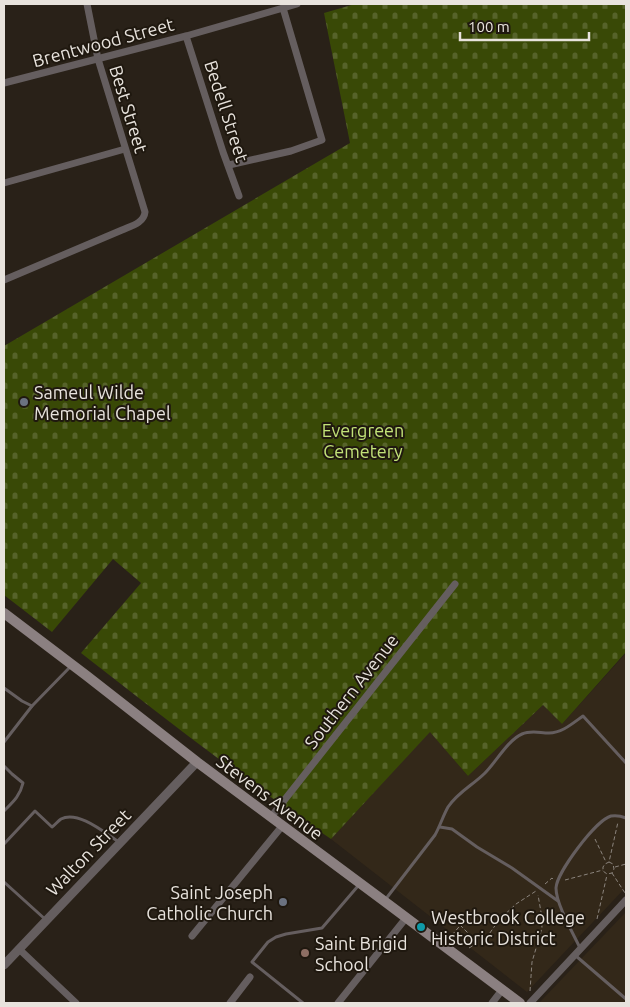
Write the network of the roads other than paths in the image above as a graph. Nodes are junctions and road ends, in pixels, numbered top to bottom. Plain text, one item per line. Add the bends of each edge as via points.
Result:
1 (87, 4) edge
2 (297, 4) edge
3 (283, 8) junction
4 (186, 36) junction
5 (98, 59) junction
6 (4, 83) edge
7 (125, 150) junction
8 (228, 165) junction
9 (4, 183) edge
10 (239, 196) dead end
11 (4, 280) edge
12 (455, 584) dead end
13 (4, 613) edge
14 (72, 665) junction
15 (4, 688) edge
16 (32, 706) junction
17 (4, 742) edge
18 (197, 762) junction
19 (626, 763) edge
20 (4, 766) edge
21 (4, 811) edge
22 (271, 817) junction
23 (626, 818) edge
24 (282, 825) junction
25 (440, 827) junction
26 (119, 843) junction
27 (4, 844) edge
28 (4, 882) edge
29 (360, 883) junction
30 (626, 900) edge
31 (384, 901) junction
32 (558, 901) junction
33 (406, 918) junction
34 (46, 920) junction
35 (192, 936) dead end
36 (19, 949) junction
37 (581, 949) junction
38 (575, 955) junction
39 (4, 965) edge
40 (250, 977) dead end
41 (502, 990) junction
42 (626, 999) edge
43 (76, 1003) edge
44 (230, 1003) edge
45 (303, 1003) edge
46 (338, 1003) edge
47 (492, 1003) edge
48 (520, 1003) edge
49 (530, 1003) edge

1 - 5 street, Best Street
2 - 3 street, Brentwood Street
3 - 4 street, Brentwood Street
3 - 8 street via 322,140 291,151
4 - 5 street, Brentwood Street
4 - 8 street, Bedell Street
5 - 6 street, Brentwood Street
5 - 7 street, Best Street
7 - 9 street
7 - 11 street, Best Street via 145,217
8 - 10 street, Bedell Street
12 - 22 street, Southern Avenue
13 - 14 main road, Stevens Avenue
14 - 16 lane
14 - 18 main road, Stevens Avenue
15 - 16 lane
16 - 17 lane
18 - 22 main road, Stevens Avenue
18 - 26 street, Walton Street
19 - 25 lane via 583,716 558,732 521,734 449,806
20 - 21 lane via 23,783 15,801
22 - 24 main road, Stevens Avenue
23 - 32 lane via 607,818 576,851 556,887
24 - 29 main road, Stevens Avenue
24 - 35 street
25 - 31 lane
25 - 32 lane via 452,829
26 - 27 lane via 88,822 76,818 63,818 52,827 35,811
26 - 34 street, Walton Street
28 - 34 lane
29 - 31 main road, Stevens Avenue
29 - 45 lane via 322,928 276,937 252,962
30 - 37 street
31 - 33 main road, Stevens Avenue
32 - 37 lane
33 - 41 main road, Stevens Avenue
33 - 46 street
34 - 36 street, Walton Street
36 - 39 street, Walton Street
36 - 43 street
37 - 38 street
38 - 42 lane
38 - 49 street
40 - 44 street
41 - 47 street
41 - 48 main road, Stevens Avenue

